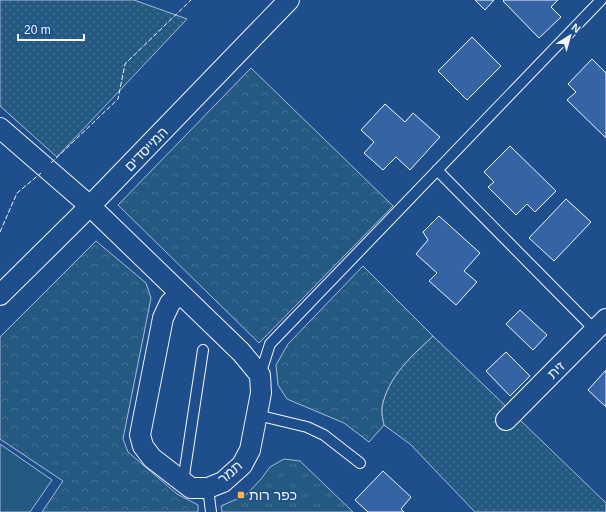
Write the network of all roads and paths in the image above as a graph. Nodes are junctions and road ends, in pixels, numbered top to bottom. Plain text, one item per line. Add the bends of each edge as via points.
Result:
1 (289, 0) edge
2 (601, 0) edge
3 (0, 128) edge
4 (437, 170) junction
5 (90, 206) junction
6 (180, 293) junction
7 (0, 295) edge
8 (600, 325) edge
9 (203, 350) dead end
10 (260, 376) junction
11 (257, 415) junction
12 (506, 420) dead end
13 (360, 463) dead end
14 (183, 482) junction
15 (208, 488) junction
16 (211, 512) edge

1 - 5 street, המייסדים
2 - 4 lane
3 - 5 street
4 - 8 lane
4 - 10 lane via 270,344
5 - 6 street
5 - 7 street, המייסדים
6 - 10 street via 241,352
6 - 14 street, תמר via 170,303 163,318 140,435 143,446 152,458
8 - 12 street, זית
9 - 14 lane
10 - 11 street, תמר via 261,393
11 - 13 lane via 307,427 324,435
11 - 15 street, תמר via 250,450 242,465 223,482
14 - 15 street, תמר via 191,488
15 - 16 lane

